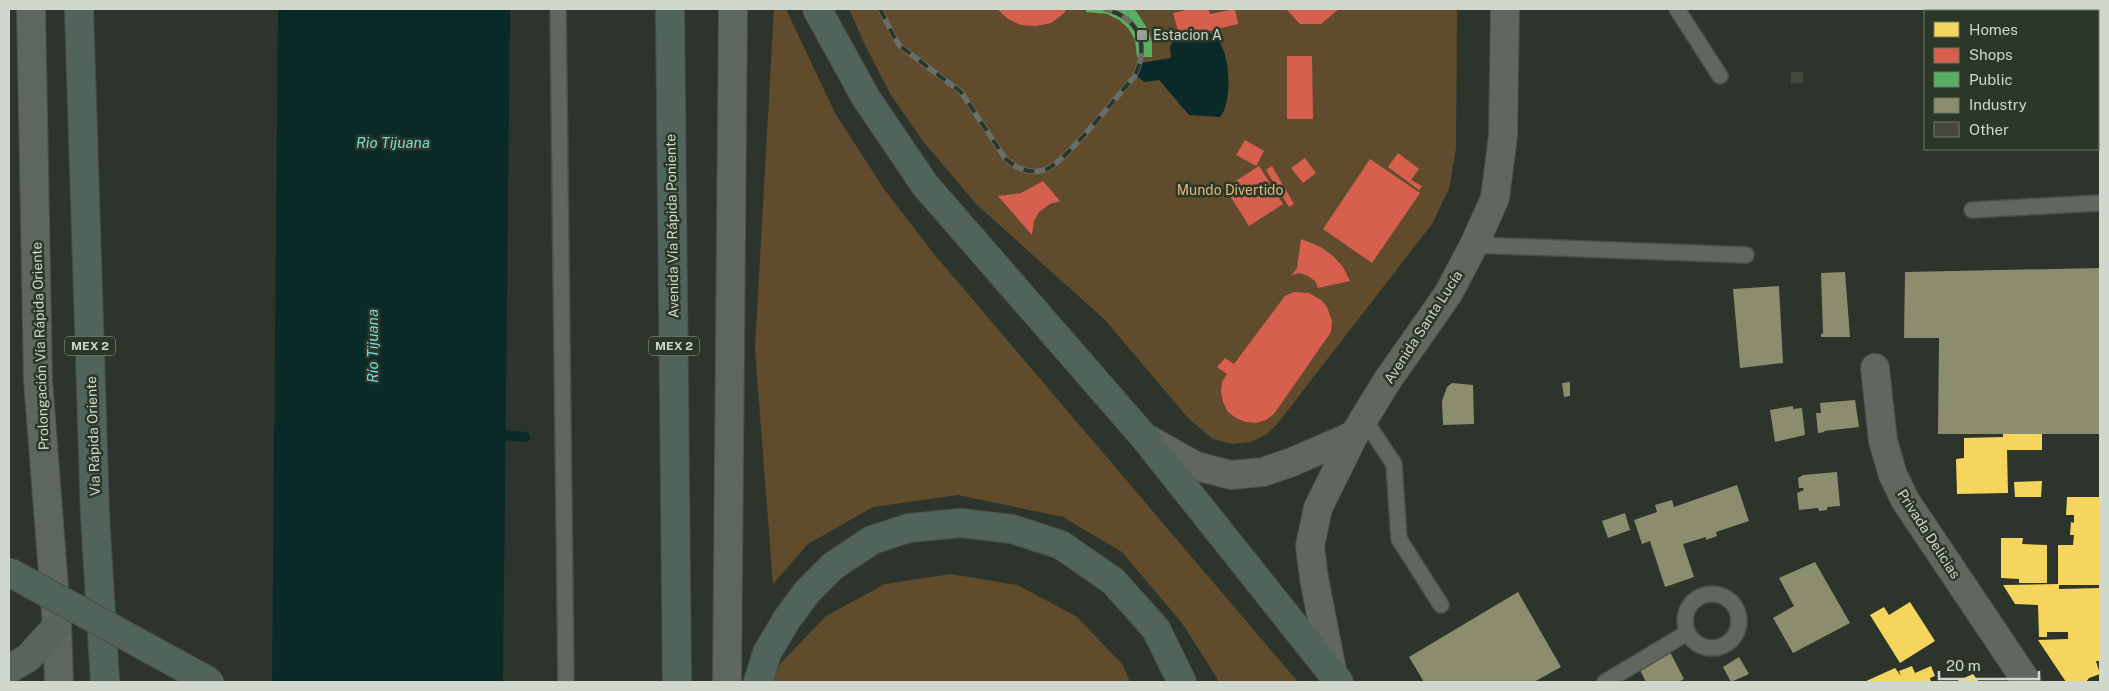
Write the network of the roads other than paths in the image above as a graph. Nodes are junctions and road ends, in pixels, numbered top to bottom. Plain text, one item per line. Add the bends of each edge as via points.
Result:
1 (31, 9) edge
2 (79, 9) edge
3 (558, 9) edge
4 (670, 9) edge
5 (733, 9) edge
6 (817, 9) edge
7 (1505, 9) edge
8 (1676, 9) edge
9 (1720, 76) dead end
10 (2100, 203) edge
11 (1972, 210) dead end
12 (1474, 246) junction
13 (1746, 255) dead end
14 (1875, 368) dead end
15 (1359, 427) junction
16 (1144, 437) junction
17 (9, 572) edge
18 (1441, 606) dead end
19 (58, 626) junction
20 (1687, 633) dead end
21 (9, 669) edge
22 (1336, 679) edge
23 (59, 682) edge
24 (104, 682) edge
25 (210, 682) edge
26 (566, 682) edge
27 (677, 682) edge
28 (727, 682) edge
29 (758, 682) edge
30 (1182, 682) edge
31 (1605, 682) edge
32 (2027, 682) edge

1 - 19 main road, Prolongación Vía Rápida Oriente via 38,380
2 - 24 highway, Vía Rápida Oriente / MEX 2 via 95,516
3 - 26 lane
4 - 27 highway, Avenida Vía Rápida Poniente / MEX 2
5 - 28 main road
6 - 16 highway via 866,98 925,185
7 - 12 street, Avenida Santa Lucía via 1502,144 1495,198
8 - 9 lane
10 - 11 lane
12 - 13 lane
12 - 15 street, Avenida Santa Lucía via 1448,294
14 - 32 street, Privada Delicias via 1883,441 1893,475 1905,500
15 - 16 street via 1292,462 1263,472 1231,475 1196,466
15 - 18 lane via 1394,464 1399,539
15 - 22 street, Avenida Santa Lucía via 1318,508 1310,546
16 - 22 highway
17 - 25 highway, bridge
19 - 21 main road via 28,658
19 - 23 main road, Prolongación Vía Rápida Oriente
20 - 31 lane
29 - 30 highway via 767,653 786,619 833,566 872,540 909,528 962,523 1012,529 1061,545 1113,581 1156,629

